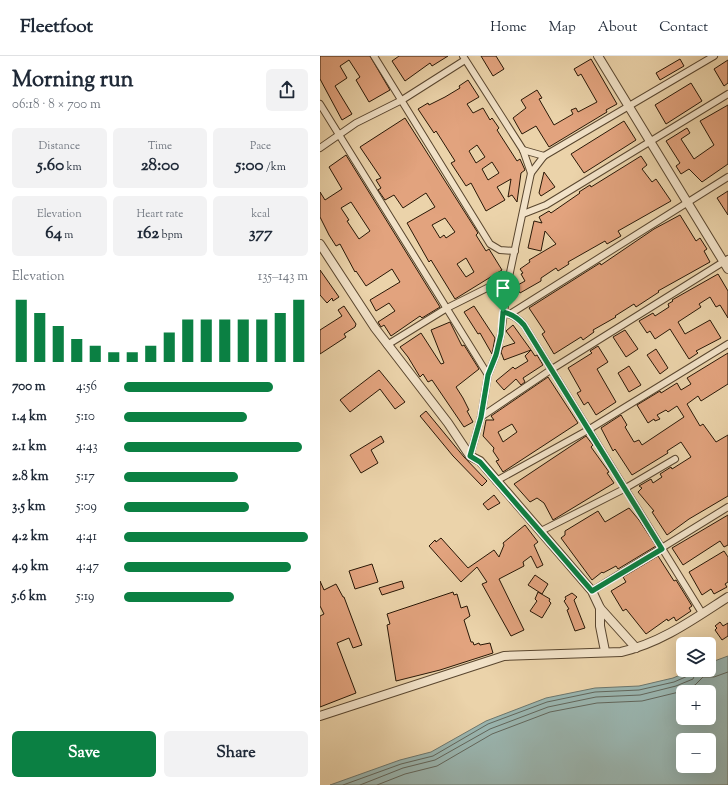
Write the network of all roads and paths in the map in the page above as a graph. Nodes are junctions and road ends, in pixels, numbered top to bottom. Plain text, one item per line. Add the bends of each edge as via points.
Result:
1 (374, 56) edge
2 (598, 56) edge
3 (714, 56) edge
4 (464, 58) edge
5 (728, 94) edge
6 (402, 100) junction
7 (320, 104) edge
8 (629, 106) junction
9 (340, 136) junction
10 (650, 142) junction
11 (320, 148) edge
12 (523, 150) junction
13 (544, 156) junction
14 (531, 173) junction
15 (728, 176) edge
16 (687, 202) junction
17 (523, 214) junction
18 (320, 244) edge
19 (515, 252) junction
20 (726, 260) edge
21 (728, 270) edge
22 (509, 277) junction
23 (447, 308) junction
24 (503, 312) junction
25 (510, 314) junction
26 (728, 344) edge
27 (387, 345) junction
28 (552, 369) junction
29 (488, 375) junction
30 (481, 417) junction
31 (588, 430) junction
32 (470, 456) junction
33 (676, 459) dead end
34 (496, 481) junction
35 (624, 489) junction
36 (728, 507) edge
37 (541, 531) junction
38 (662, 549) junction
39 (592, 591) junction
40 (728, 597) edge
41 (600, 608) junction
42 (702, 613) junction
43 (636, 648) junction
44 (605, 651) junction
45 (320, 716) edge

1 - 6 street
2 - 8 street
3 - 8 street
4 - 6 street
4 - 12 street
5 - 10 street
6 - 9 street via 356,123
6 - 19 street via 490,244 500,250
7 - 9 street
8 - 10 street
8 - 13 street
9 - 11 street
9 - 23 street
10 - 16 street
10 - 17 street via 546,206
12 - 13 street
12 - 14 street
13 - 14 street
14 - 17 street
15 - 16 street
16 - 20 street
16 - 25 street
17 - 19 street
18 - 27 street
19 - 22 street
20 - 21 street
20 - 28 street
22 - 23 street
22 - 24 street
23 - 27 street
23 - 29 street
24 - 25 street
24 - 29 street via 501,334
25 - 28 street via 524,325
26 - 31 street
27 - 32 street via 448,423
28 - 30 street
28 - 31 street
29 - 30 street
30 - 32 street
31 - 34 street
31 - 35 street
32 - 34 street via 480,462
33 - 35 street
34 - 37 street
35 - 37 street
35 - 38 street
36 - 38 street
37 - 39 street
38 - 39 street
38 - 42 street
39 - 41 street
40 - 42 street
41 - 43 street
41 - 44 street via 600,626
42 - 43 street via 664,638
43 - 44 street via 621,652
44 - 45 street via 504,656

